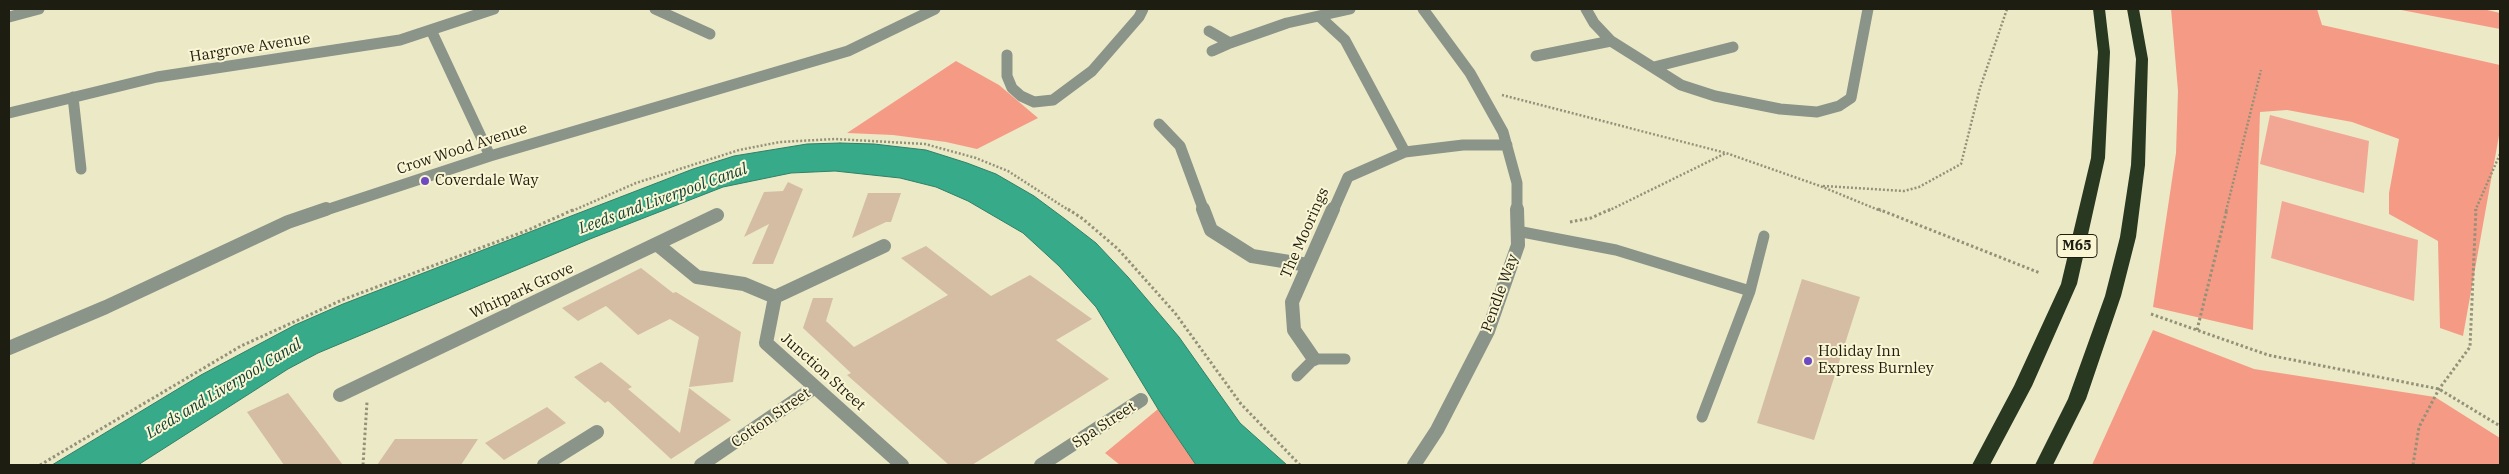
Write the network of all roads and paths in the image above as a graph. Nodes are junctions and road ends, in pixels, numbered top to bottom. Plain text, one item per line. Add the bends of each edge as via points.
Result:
1 (39, 9) edge
2 (494, 9) edge
3 (655, 9) edge
4 (935, 9) edge
5 (1143, 9) edge
6 (1350, 9) edge
7 (1423, 9) edge
8 (1586, 9) edge
9 (1868, 9) edge
10 (2007, 9) edge
11 (2099, 9) edge
12 (2133, 9) edge
13 (1320, 16) junction
14 (9, 17) edge
15 (431, 30) junction
16 (1209, 31) dead end
17 (710, 34) dead end
18 (1611, 41) junction
19 (1230, 43) junction
20 (1733, 47) dead end
21 (1212, 51) dead end
22 (1007, 55) dead end
23 (1536, 56) dead end
24 (1654, 68) junction
25 (2261, 70) dead end
26 (1480, 89) junction
27 (74, 96) junction
28 (9, 113) edge
29 (1160, 124) dead end
30 (1507, 145) junction
31 (1405, 152) junction
32 (1726, 153) junction
33 (2500, 154) edge
34 (490, 156) junction
35 (82, 169) dead end
36 (1820, 186) junction
37 (717, 215) dead end
38 (1517, 231) junction
39 (1543, 236) junction
40 (1764, 236) dead end
41 (658, 245) junction
42 (884, 246) dead end
43 (1308, 264) junction
44 (2040, 273) dead end
45 (1750, 291) junction
46 (775, 296) junction
47 (2151, 314) dead end
48 (2197, 330) junction
49 (9, 348) edge
50 (1314, 359) junction
51 (1345, 359) dead end
52 (1297, 376) dead end
53 (368, 381) junction
54 (815, 387) junction
55 (2439, 389) junction
56 (340, 395) dead end
57 (1141, 400) dead end
58 (1702, 417) dead end
59 (2500, 426) edge
60 (597, 432) dead end
61 (363, 465) edge
62 (544, 465) edge
63 (702, 465) edge
64 (902, 465) edge
65 (1041, 465) edge
66 (1414, 465) edge
67 (1981, 465) edge
68 (2044, 465) edge
69 (2413, 465) edge

1 - 14 street
2 - 15 street, Hargrove Avenue
3 - 17 street
4 - 34 street, Crow Wood Avenue via 848,51
5 - 22 street via 1092,71 1053,100 1034,102 1012,88
6 - 13 street
7 - 26 street, Pendle Way
8 - 18 street via 1594,24
9 - 24 street via 1851,98 1840,106 1817,112 1780,110 1681,85
10 - 36 path via 1980,88 1961,164 1919,187 1904,191
11 - 67 highway, M65 via 2104,52 2098,158 2069,284 2023,386
12 - 68 highway via 2142,58 2138,165 2128,238 2114,296 2077,399
13 - 19 street via 1280,25
13 - 31 street via 1345,40
15 - 27 street, Hargrove Avenue via 400,40 157,77
15 - 34 street
16 - 19 street
18 - 23 street
18 - 24 street
19 - 21 street
20 - 24 street
25 - 48 path
26 - 30 street, Pendle Way via 1504,132
26 - 32 path
27 - 28 street, Hargrove Avenue
27 - 35 street
29 - 43 street via 1180,146 1211,230 1252,256
30 - 31 street, The Moorings via 1463,145
30 - 38 street, Pendle Way via 1517,182
31 - 43 street, The Moorings via 1348,178
32 - 36 path
32 - 39 path via 1636,199 1591,218 1559,224
33 - 55 path via 2474,213 2470,347
34 - 49 street, Crow Wood Avenue via 288,222
36 - 44 path
37 - 41 street, Whitpark Grove
38 - 39 lane
38 - 66 street, Pendle Way via 1518,245 1488,331 1437,430
39 - 45 lane via 1616,250
40 - 45 lane
41 - 46 street via 696,277 744,284
41 - 53 street, Whitpark Grove
42 - 46 street
43 - 50 street, The Moorings via 1292,302 1294,330
45 - 58 lane
46 - 54 street, Junction Street via 766,343
47 - 48 path
48 - 55 path via 2268,355
50 - 51 lane
50 - 52 lane
53 - 56 street, Whitpark Grove
53 - 61 path
54 - 63 street, Cotton Street
54 - 64 street, Junction Street
55 - 59 path
55 - 69 path via 2419,427
57 - 65 street, Spa Street
60 - 62 street

